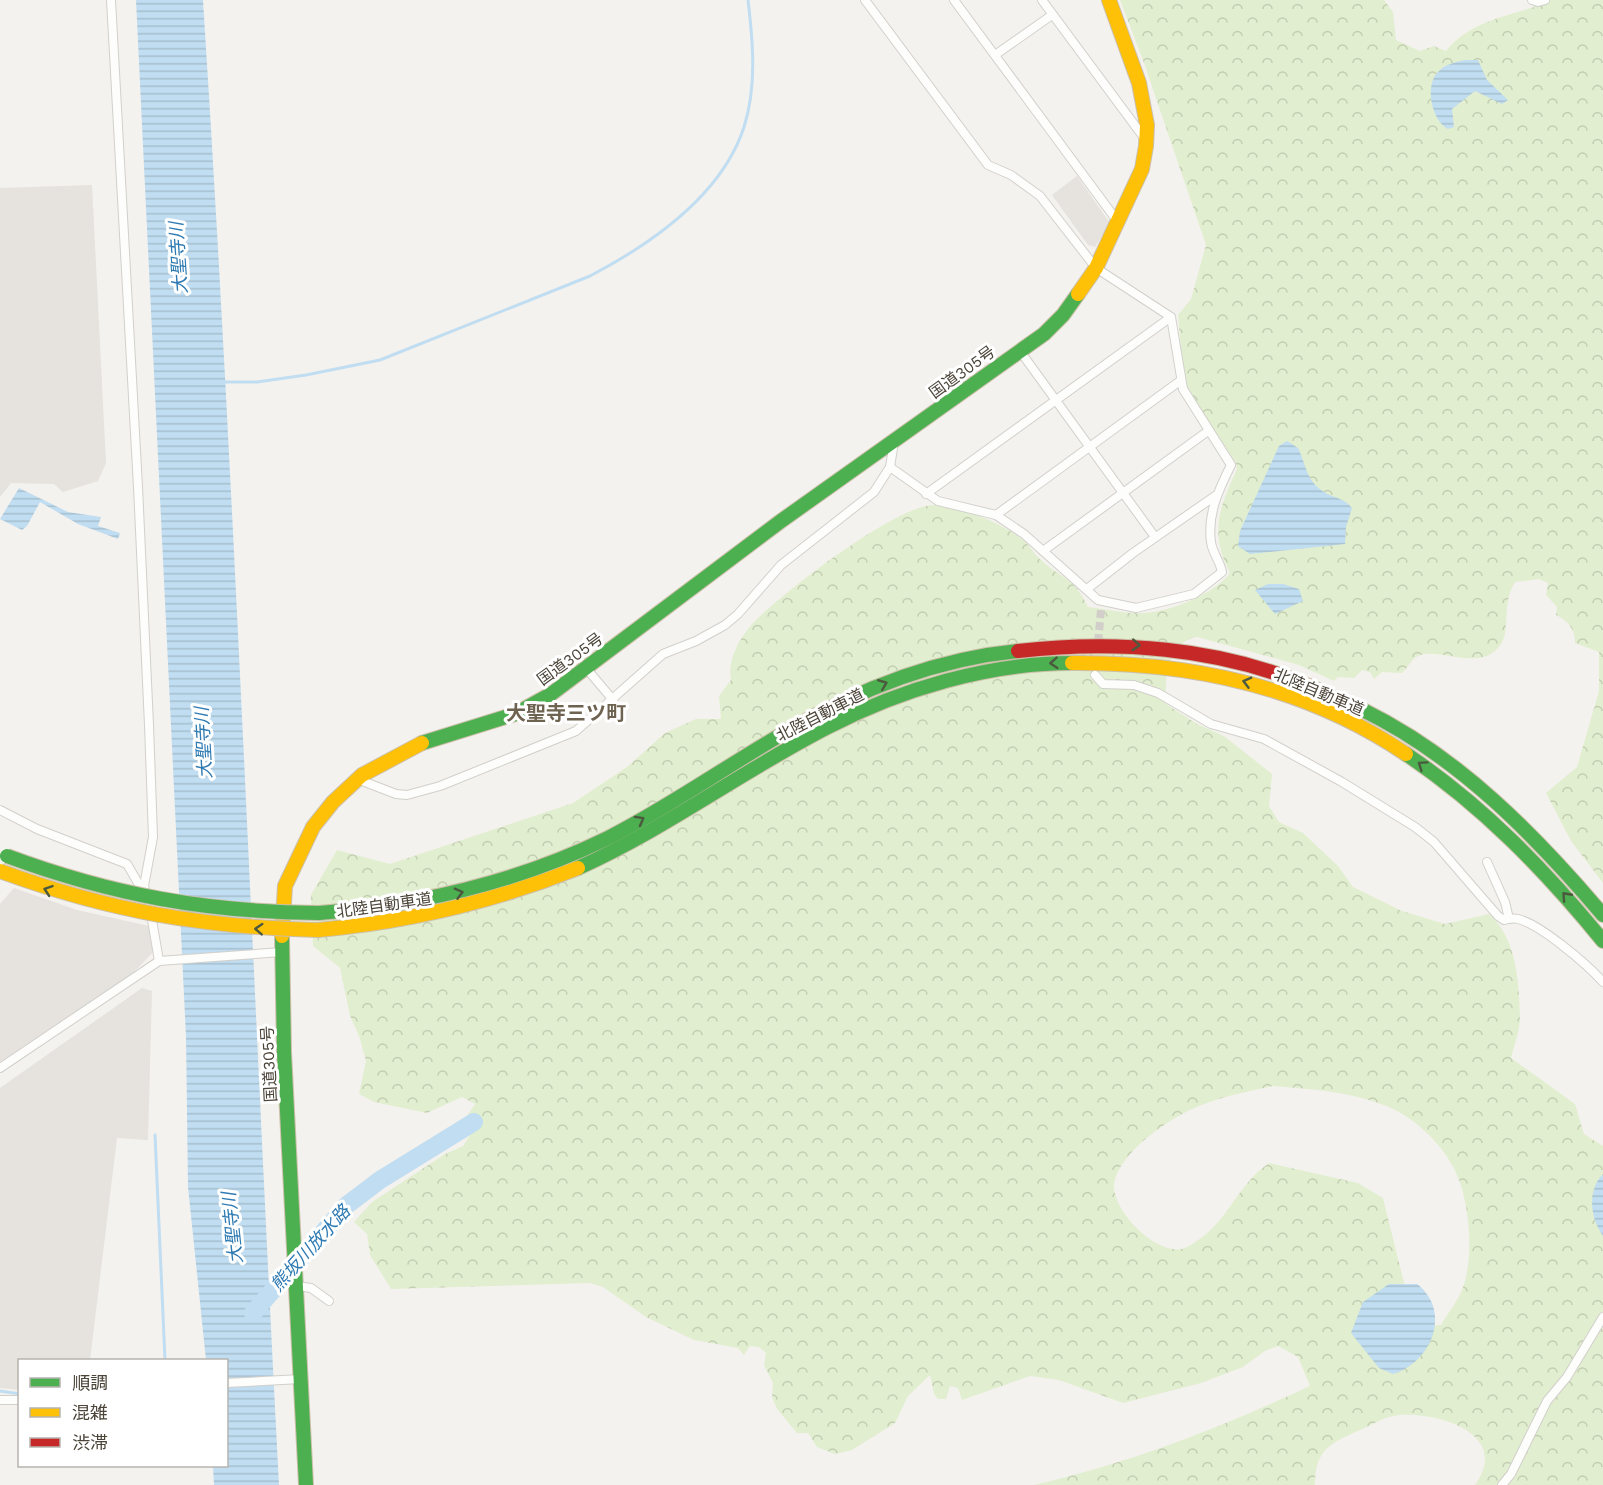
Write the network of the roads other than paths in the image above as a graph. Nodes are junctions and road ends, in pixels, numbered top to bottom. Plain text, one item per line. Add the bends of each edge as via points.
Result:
1 (111, 0) edge
2 (865, 0) edge
3 (954, 0) edge
4 (1042, 0) edge
5 (1109, 0) edge
6 (1532, 0) edge
7 (1545, 0) edge
8 (1052, 15) junction
9 (995, 55) junction
10 (1147, 142) junction
11 (1118, 222) junction
12 (1096, 268) junction
13 (1171, 317) junction
14 (1020, 351) junction
15 (1180, 381) junction
16 (1055, 401) junction
17 (1208, 431) junction
18 (894, 442) junction
19 (1088, 446) junction
20 (890, 467) junction
21 (1122, 493) junction
22 (926, 494) junction
23 (1215, 496) junction
24 (996, 515) junction
25 (1155, 537) junction
26 (1043, 551) junction
27 (1087, 590) junction
28 (586, 668) junction
29 (1095, 675) dead end
30 (613, 700) junction
31 (357, 779) junction
32 (0, 810) edge
33 (3, 855) edge
34 (1487, 862) dead end
35 (0, 871) edge
36 (144, 886) junction
37 (1603, 915) edge
38 (1509, 919) junction
39 (1603, 941) edge
40 (277, 952) junction
41 (159, 961) junction
42 (1603, 982) edge
43 (0, 1068) edge
44 (297, 1282) junction
45 (328, 1301) dead end
46 (1603, 1317) edge
47 (301, 1379) junction
48 (228, 1383) edge
49 (0, 1400) edge
50 (18, 1400) edge
51 (306, 1485) edge
52 (1502, 1485) edge

1 - 36 street via 137,451 153,837
2 - 12 street via 983,160 1040,196
3 - 9 street
4 - 8 street
5 - 10 highway, 国道305号 via 1143,97
6 - 7 street
8 - 9 street
8 - 10 street
9 - 11 street
10 - 11 highway, 国道305号 via 1142,169
11 - 12 highway, 国道305号
12 - 13 street
12 - 14 highway, 国道305号 via 1055,325
13 - 15 street
13 - 16 street
14 - 16 street
14 - 18 highway, 国道305号
15 - 17 street
15 - 19 street
16 - 19 street
16 - 22 street
17 - 21 street
17 - 23 street via 1231,465
18 - 20 street
18 - 28 highway, 国道305号 via 781,521
19 - 21 street
19 - 24 street
20 - 22 street
20 - 30 street via 874,492 781,565 738,614 696,641 663,654
21 - 25 street
21 - 26 street
22 - 24 street via 938,501
23 - 25 street
23 - 27 street via 1211,542 1221,563 1218,578 1194,594 1136,608 1102,606
24 - 26 street
25 - 27 street
26 - 27 street
28 - 30 street
28 - 31 highway, 国道305号 via 525,709 412,746
29 - 38 street via 1102,684 1134,685 1158,693 1211,724 1264,739 1332,776 1434,842 1498,916
30 - 31 street via 576,732 440,786 407,795
31 - 40 highway, 国道305号 via 313,827 289,875
32 - 36 street via 37,829 127,864
33 -> 37 highway, 北陸自動車道, bridge via 88,885 165,903 235,912 364,911 445,897 569,856 645,817 800,723 904,676 1007,651 1111,644 1187,651 1262,668 1364,710 1432,751 1495,801
34 - 38 street
39 -> 35 highway, 北陸自動車道, bridge via 1543,871 1483,813 1424,766 1382,739 1322,708 1257,684 1185,668 1110,661 1006,668 911,692 851,715 597,861 545,883 450,912 363,927 230,928 157,919 81,901
36 - 41 street
38 - 42 street via 1533,926 1573,954
40 - 41 street
40 - 44 highway, 国道305号
41 - 43 street
44 - 45 street
44 - 47 highway, 国道305号
46 - 52 street via 1567,1377 1547,1401
47 - 48 street
47 - 51 highway, 国道305号
49 - 50 street

